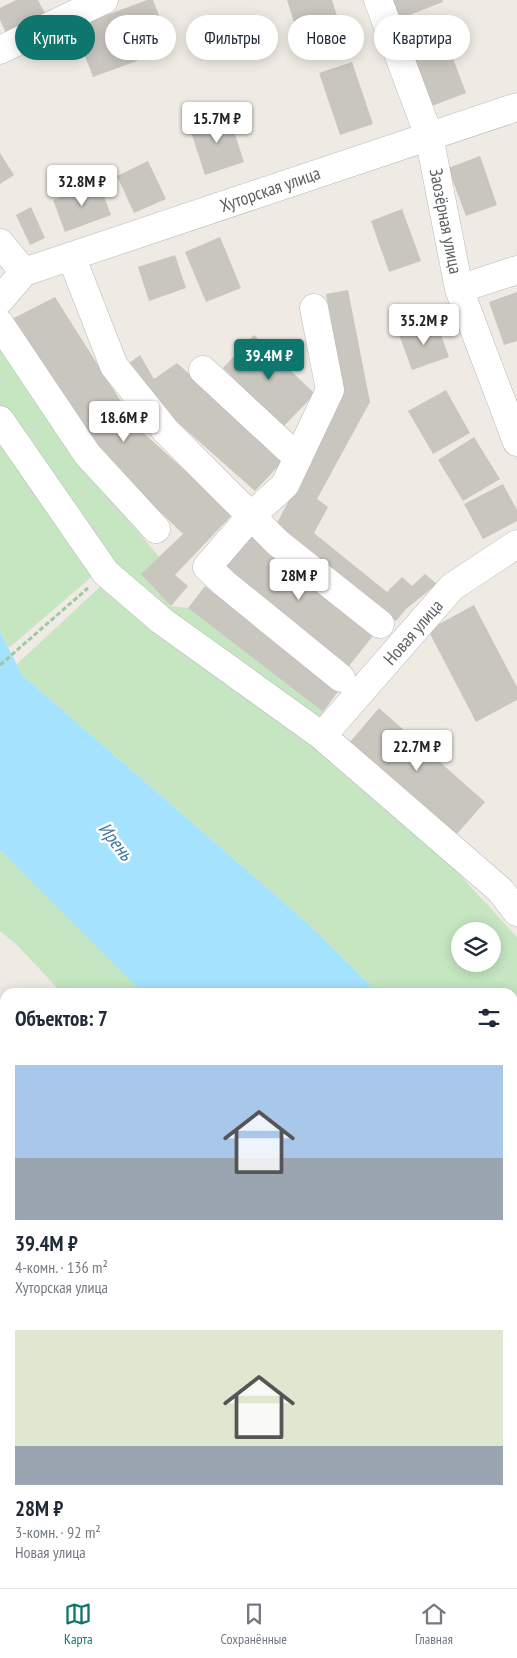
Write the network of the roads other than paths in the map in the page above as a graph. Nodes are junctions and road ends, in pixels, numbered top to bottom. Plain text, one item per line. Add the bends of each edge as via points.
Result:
1 (104, 0) edge
2 (378, 0) edge
3 (0, 50) edge
4 (517, 106) edge
5 (429, 136) junction
6 (0, 243) edge
7 (71, 256) junction
8 (517, 270) edge
9 (24, 272) junction
10 (459, 289) junction
11 (0, 300) edge
12 (314, 308) dead end
13 (0, 324) edge
14 (202, 370) dead end
15 (0, 420) edge
16 (517, 442) edge
17 (298, 458) junction
18 (251, 516) junction
19 (156, 529) dead end
20 (517, 544) edge
21 (380, 624) dead end
22 (341, 678) dead end
23 (322, 736) junction
24 (508, 886) edge
25 (517, 912) edge

1 - 3 street
2 - 5 street, Заозёрная улица
4 - 5 street, Хуторская улица
5 - 7 street, Хуторская улица
5 - 10 street, Заозёрная улица
6 - 9 street
7 - 9 street, Хуторская улица
7 - 18 street via 114,366 166,431
8 - 10 street
9 - 11 street
10 - 16 street, Заозёрная улица
12 - 17 street via 330,390
13 - 19 street via 87,454
14 - 17 street
15 - 23 street via 106,573 162,621
17 - 18 street via 285,485
18 - 21 street via 278,543
18 - 22 street via 207,567
20 - 23 street, Новая улица via 452,587
23 - 24 street
24 - 25 street

